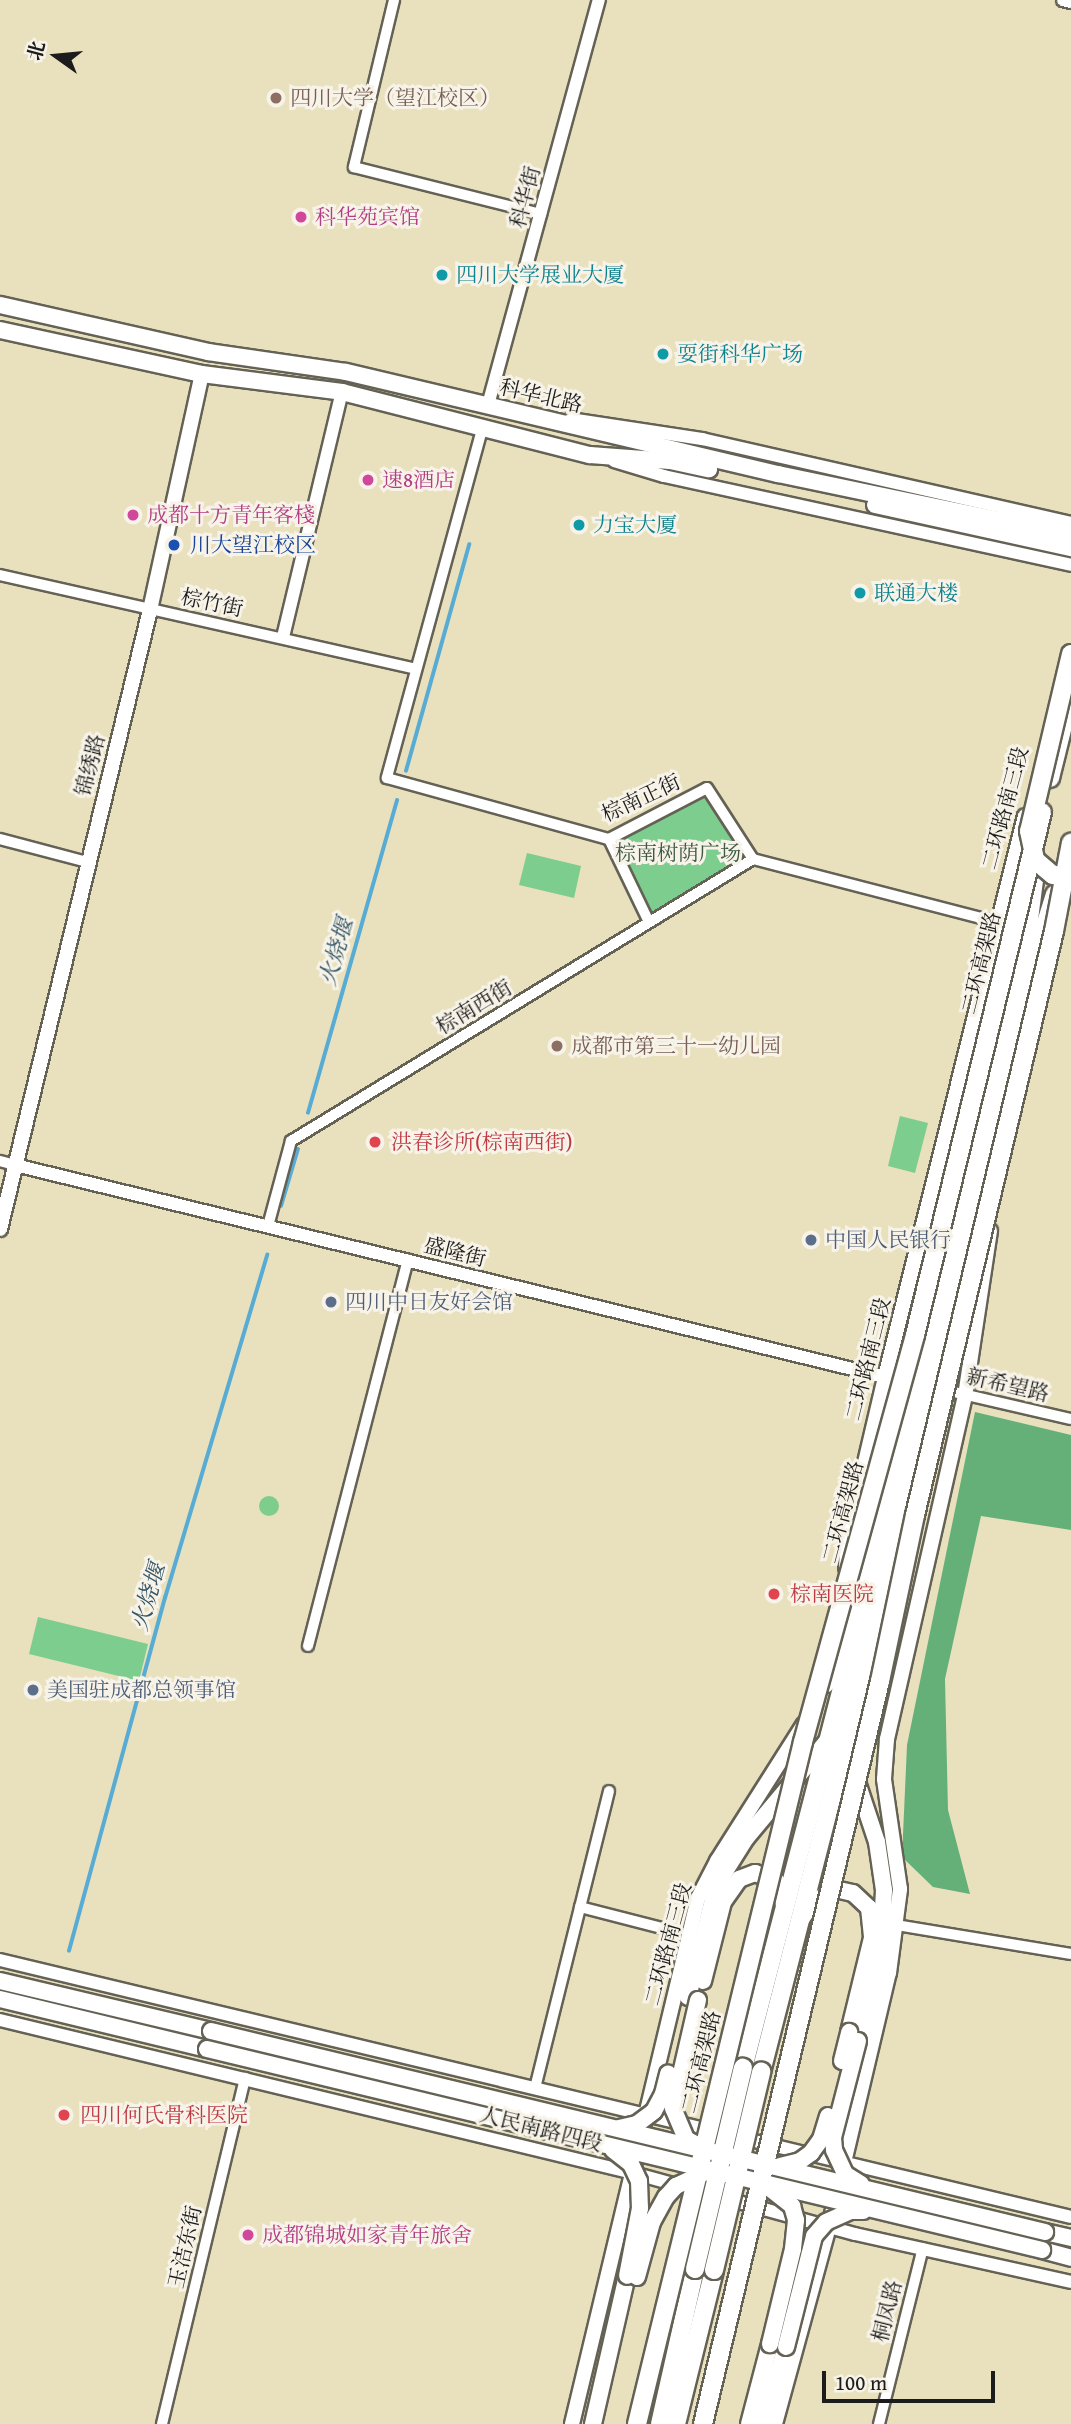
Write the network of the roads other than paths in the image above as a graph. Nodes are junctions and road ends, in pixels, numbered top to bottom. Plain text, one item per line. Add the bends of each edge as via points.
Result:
1 (394, 0) edge
2 (599, 0) edge
3 (1063, 0) edge
4 (1071, 2) edge
5 (541, 214) junction
6 (0, 305) edge
7 (0, 330) edge
8 (202, 374) junction
9 (342, 392) junction
10 (488, 405) junction
11 (535, 415) junction
12 (483, 426) junction
13 (590, 455) junction
14 (778, 479) junction
15 (1071, 523) edge
16 (1071, 535) edge
17 (1071, 548) edge
18 (1071, 565) edge
19 (0, 575) edge
20 (150, 610) junction
21 (283, 638) junction
22 (1071, 645) edge
23 (1071, 654) edge
24 (416, 669) junction
25 (1071, 693) edge
26 (1042, 812) junction
27 (0, 839) edge
28 (609, 839) junction
29 (1071, 842) edge
30 (752, 859) junction
31 (88, 862) junction
32 (1071, 879) edge
33 (649, 922) junction
34 (996, 922) junction
35 (0, 1161) edge
36 (15, 1165) junction
37 (999, 1170) junction
38 (268, 1226) junction
39 (0, 1229) edge
40 (408, 1261) junction
41 (885, 1377) junction
42 (938, 1388) junction
43 (965, 1396) junction
44 (1071, 1419) edge
45 (933, 1528) junction
46 (888, 1535) junction
47 (862, 1568) junction
48 (869, 1612) junction
49 (847, 1640) junction
50 (308, 1646) dead end
51 (827, 1741) junction
52 (845, 1746) junction
53 (609, 1791) dead end
54 (580, 1907) junction
55 (800, 1920) junction
56 (884, 1921) junction
57 (658, 1927) dead end
58 (780, 1933) junction
59 (1071, 1954) edge
60 (0, 1960) edge
61 (0, 1981) edge
62 (0, 1999) edge
63 (0, 2020) edge
64 (752, 2070) junction
65 (245, 2078) junction
66 (535, 2088) junction
67 (647, 2116) junction
68 (613, 2128) junction
69 (609, 2146) junction
70 (714, 2152) junction
71 (844, 2163) junction
72 (774, 2166) junction
73 (709, 2170) junction
74 (634, 2173) junction
75 (763, 2183) junction
76 (883, 2193) junction
77 (880, 2211) junction
78 (1071, 2217) edge
79 (829, 2226) junction
80 (1071, 2238) edge
81 (923, 2248) junction
82 (1071, 2258) edge
83 (1071, 2282) edge
84 (672, 2423) edge
85 (162, 2424) edge
86 (572, 2424) edge
87 (593, 2424) edge
88 (604, 2424) edge
89 (637, 2424) edge
90 (703, 2424) edge
91 (749, 2424) edge
92 (763, 2424) edge
93 (775, 2424) edge
94 (879, 2424) edge

1 - 5 street via 354,167
2 - 5 street, 科华街
3 - 4 street
5 - 10 street, 科华街
6 - 10 main road, 科华北路 via 208,352 346,372
7 - 8 main road, 科华北路
8 - 9 main road, 科华北路
8 - 20 main road, 锦绣路
9 - 12 main road, 科华北路
9 - 21 street
10 - 11 main road, 科华北路
11 - 14 main road, 科华北路
11 - 15 street via 702,439
12 - 13 main road, 科华北路
12 - 24 street
13 - 14 main road, 科华北路 via 670,461
13 - 18 street via 664,476
14 - 16 main road, 科华北路
14 - 17 main road
19 - 20 street, 棕竹街
20 - 21 street, 棕竹街
20 - 31 main road, 锦绣路
21 - 24 street, 棕竹街
22 - 34 main road, 二环路南三段
23 - 32 highway, bridge via 1029,831 1035,860 1053,874
24 - 28 street, 棕南正街 via 387,778
25 - 26 highway, 二环高架路
26 - 46 highway, bridge via 1027,935
26 - 89 highway, 二环高架路, bridge via 915,1335 803,1742
27 - 31 street
28 - 30 street, 棕南正街 via 707,788
28 - 33 street
29 - 46 highway, bridge via 1040,942
29 - 90 highway, bridge via 880,1681
30 - 33 street, 棕南西街
30 - 34 street
31 - 36 main road, 锦绣路
32 - 37 main road
33 - 38 street, 棕南西街 via 290,1141
34 - 41 main road, 二环路南三段
35 - 36 street
36 - 38 street, 盛隆街
36 - 39 main road, 锦绣路
37 - 42 main road
37 - 43 main road
38 - 40 street, 盛隆街
40 - 41 street, 盛隆街
40 - 50 street
41 - 47 main road via 898,1432
41 - 49 main road, 二环路南三段 via 848,1535
42 - 43 street, 新希望路
42 - 48 main road via 902,1540
43 - 44 street, 新希望路
43 - 45 main road
45 - 48 main road
45 - 56 main road via 887,1739 884,1779 900,1889
46 - 48 highway
47 - 48 main road
47 - 49 main road
48 - 49 highway
48 - 52 highway
49 - 51 highway
49 - 67 main road, 二环路南三段 via 828,1682 716,1861 698,1898
51 - 58 highway
51 - 68 main road, bridge via 733,1858 715,1892 660,2102 637,2123
52 - 55 highway
52 - 56 main road via 877,1842
53 - 54 street
54 - 57 street
54 - 66 street
55 - 56 main road via 812,1903 835,1889 860,1897
55 - 64 highway
56 - 59 street
56 - 71 main road via 889,1973
56 - 72 main road, bridge via 870,1946 821,2139 800,2161
56 - 76 main road, bridge via 833,2137 845,2174
58 - 64 highway
58 - 70 main road, bridge via 785,1900 780,1887 762,1874 739,1879 721,1913 673,2108 686,2138
60 - 66 street, 人民南路四段
61 - 68 main road, 人民南路四段, bridge
62 - 69 main road, 人民南路四段, bridge
63 - 65 street, 人民南路四段
64 - 84 highway, bridge via 714,2270
64 - 84 highway, bridge via 695,2269
65 - 74 street, 人民南路四段
65 - 85 street, 玉洁东街
66 - 67 street, 人民南路四段
67 - 71 street, 人民南路四段
67 - 74 main road, 二环路南三段
68 - 70 main road, 人民南路四段, bridge
69 - 73 main road, 人民南路四段, bridge
69 - 87 main road, bridge via 631,2164 639,2181 640,2208
70 - 72 main road, 人民南路四段, bridge
71 - 78 street, 人民南路四段
71 - 79 main road
72 - 76 main road, 人民南路四段, bridge
73 - 75 main road, 人民南路四段, bridge
73 - 88 main road, bridge via 676,2186 652,2222 609,2385
74 - 79 street, 人民南路四段
74 - 86 main road, 二环路南三段
75 - 77 main road, 人民南路四段, bridge
75 - 91 main road, bridge via 792,2206 796,2220 793,2249
76 - 80 main road, 人民南路四段, bridge
77 - 82 main road, 人民南路四段, bridge
77 - 92 main road, bridge via 842,2214 814,2235
79 - 81 street, 人民南路四段
79 - 93 main road
81 - 83 street, 人民南路四段
81 - 94 street, 桐凤路

